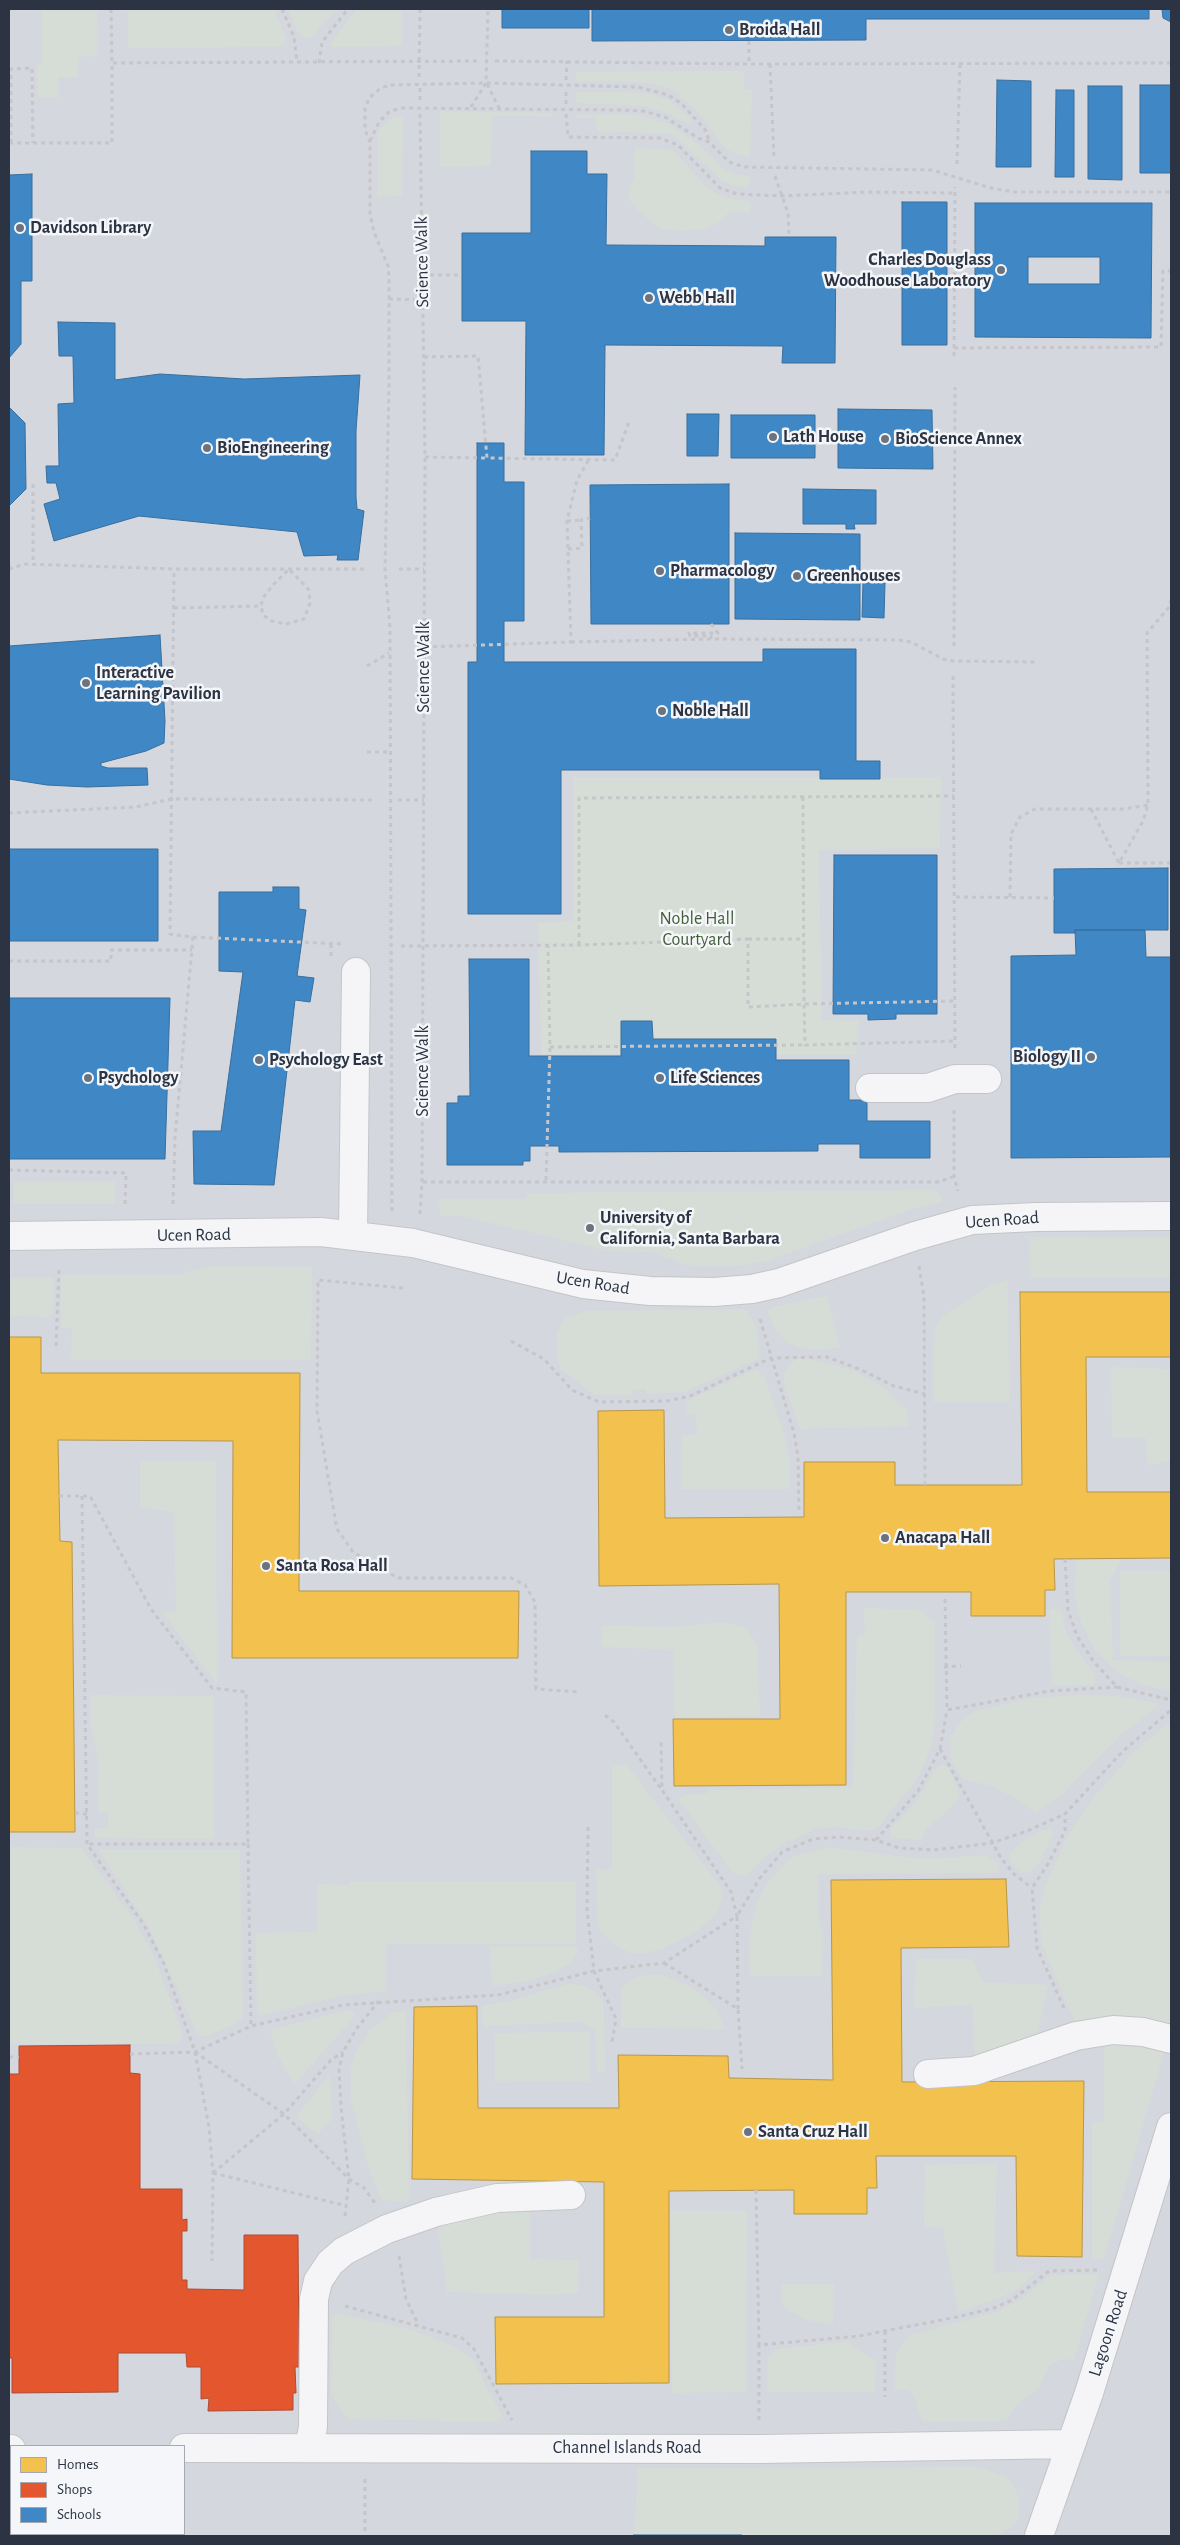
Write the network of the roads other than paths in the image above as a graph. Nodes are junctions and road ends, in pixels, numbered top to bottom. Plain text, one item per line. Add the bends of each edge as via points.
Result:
1 (356, 972) dead end
2 (987, 1079) dead end
3 (870, 1088) dead end
4 (1171, 1216) edge
5 (9, 1236) edge
6 (353, 1236) junction
7 (1171, 2039) edge
8 (928, 2074) dead end
9 (1171, 2126) edge
10 (571, 2195) dead end
11 (1070, 2444) junction
12 (185, 2448) edge
13 (309, 2448) junction
14 (1039, 2536) edge

1 - 6 street
2 - 3 street via 955,1079 928,1088
4 - 6 street, Ucen Road via 990,1218 947,1225 779,1283 714,1292 650,1291 583,1284 391,1239
5 - 6 street, Ucen Road via 321,1232
7 - 8 street via 1143,2032 1113,2030 1076,2036 974,2072
9 - 11 street, Lagoon Road via 1088,2397
10 - 13 street via 497,2198 436,2212 387,2230 344,2251 330,2263 318,2281 314,2299 313,2427
11 - 13 street, Channel Islands Road via 760,2449
11 - 14 street, Lagoon Road
12 - 13 street, Channel Islands Road

